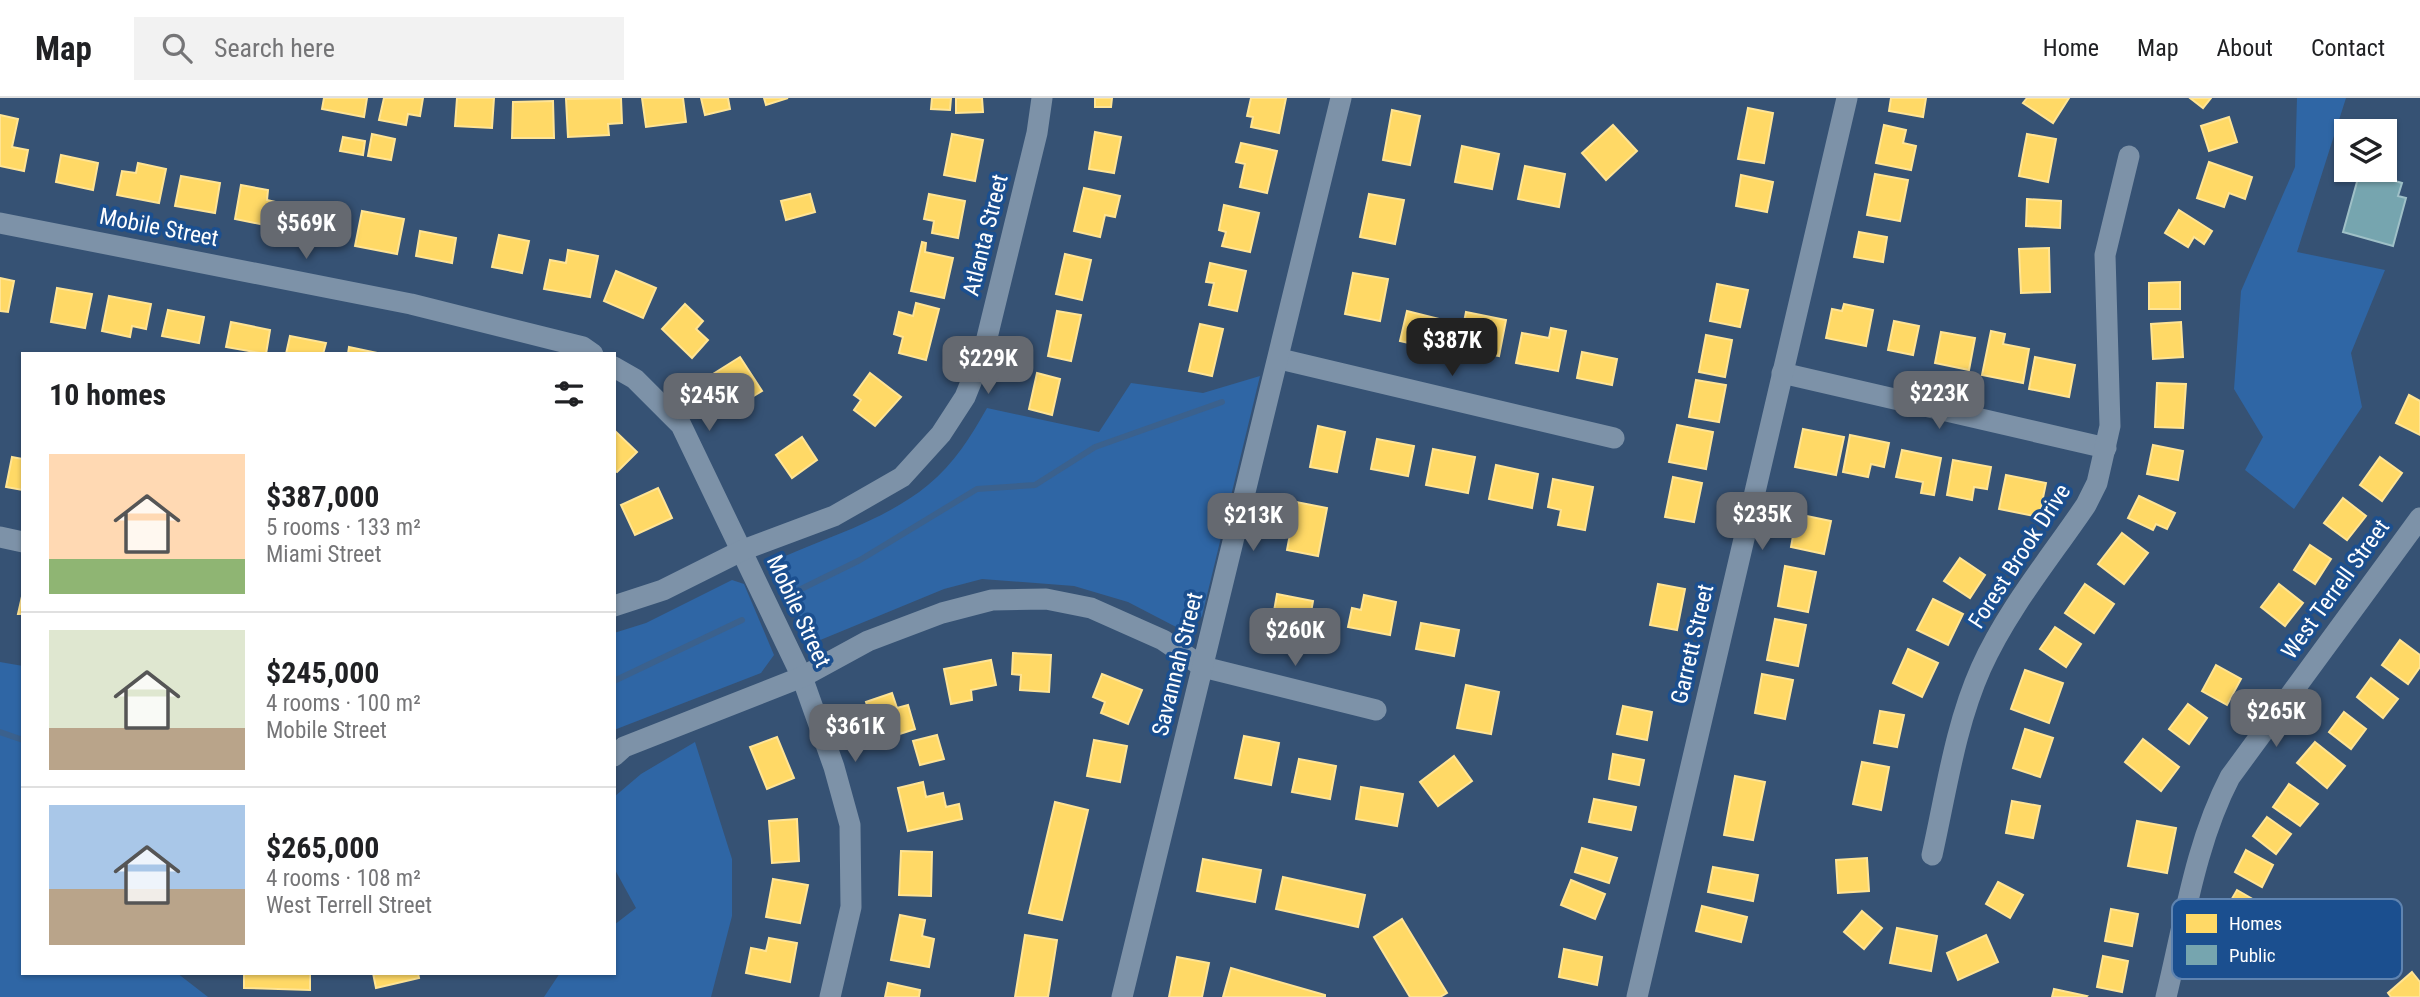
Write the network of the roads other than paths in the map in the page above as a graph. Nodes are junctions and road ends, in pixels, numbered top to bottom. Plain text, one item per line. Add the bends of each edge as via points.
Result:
1 (1042, 98) edge
2 (1341, 98) edge
3 (1847, 98) edge
4 (2129, 156) dead end
5 (0, 223) edge
6 (590, 352) edge
7 (1280, 359) junction
8 (616, 368) edge
9 (1782, 373) junction
10 (1614, 438) dead end
11 (2106, 449) junction
12 (2420, 518) edge
13 (0, 537) edge
14 (21, 542) edge
15 (743, 550) junction
16 (616, 605) edge
17 (1203, 667) junction
18 (802, 677) junction
19 (1376, 710) dead end
20 (616, 754) edge
21 (1931, 855) dead end
22 (2189, 899) edge
23 (2172, 972) edge
24 (830, 997) edge
25 (1122, 997) edge
26 (1637, 997) edge
27 (2166, 997) edge

1 - 15 street, Atlanta Street via 984,350 965,397 941,434 902,477 834,516
2 - 7 street, Savannah Street
3 - 9 street, Garrett Street
4 - 11 street, Forest Brook Drive via 2105,255 2110,426
5 - 6 street, Mobile Street via 411,304
7 - 10 street
7 - 17 street, Savannah Street
8 - 15 street, Mobile Street via 635,379 681,425
9 - 11 street
9 - 26 street, Garrett Street
11 - 21 street, Forest Brook Drive via 2086,505 1995,639 1980,669
12 - 22 street, West Terrell Street via 2230,777 2213,808
13 - 14 street
15 - 16 street, Atlanta Street via 663,590
15 - 18 street, Mobile Street
17 - 18 street via 1163,640 1091,608 1046,599 992,600 942,612 869,641
17 - 19 street
17 - 25 street, Savannah Street
18 - 20 street via 624,747
18 - 24 street, Mobile Street via 850,825 851,907
23 - 27 street, West Terrell Street

